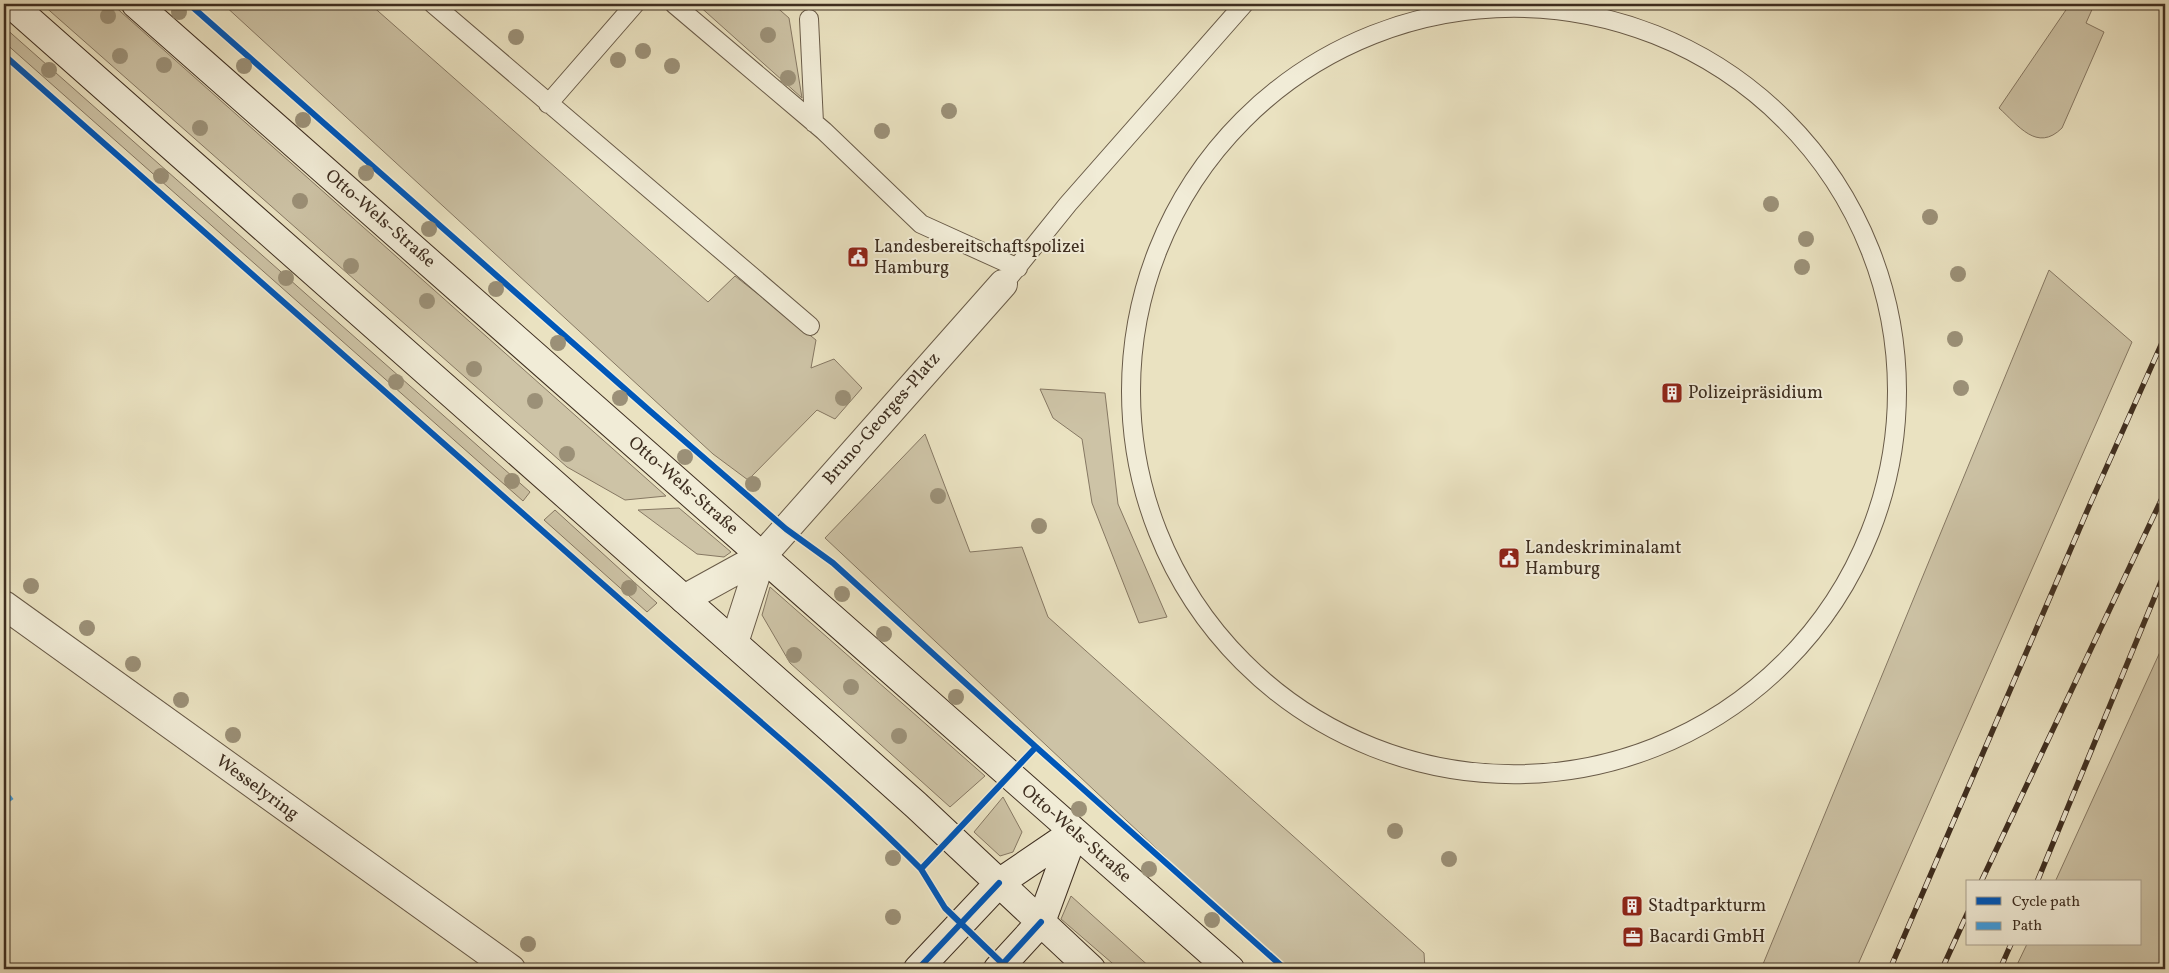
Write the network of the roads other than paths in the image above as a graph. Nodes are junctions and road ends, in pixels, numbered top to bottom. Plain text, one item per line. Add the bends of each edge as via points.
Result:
1 (11, 4) edge
2 (136, 4) edge
3 (432, 4) edge
4 (635, 4) edge
5 (674, 4) edge
6 (1244, 4) edge
7 (1422, 11) edge
8 (809, 19) dead end
9 (548, 104) junction
10 (814, 123) junction
11 (1011, 276) junction
12 (810, 326) dead end
13 (762, 556) junction
14 (684, 599) junction
15 (4, 605) edge
16 (734, 643) junction
17 (1074, 832) junction
18 (999, 883) junction
19 (1041, 922) junction
20 (511, 969) edge
21 (918, 969) edge
22 (998, 969) edge
23 (1091, 969) edge
24 (1230, 969) edge

1 - 14 main road
2 - 13 main road, Otto-Wels-Straße
3 - 9 lane
4 - 9 lane
5 - 10 lane
6 - 11 lane via 1068,204
7 - 7 lane via 1349,46 1263,102 1236,128 1195,181 1157,253 1137,324 1131,397 1139,470 1161,540 1195,604 1245,664 1305,712 1341,734 1377,749 1447,768 1486,774 1522,774 1596,766 1670,741 1706,723 1738,701 1796,650 1836,598 1869,535 1890,466 1896,426 1897,382 1894,339 1886,298 1872,253 1854,213 1815,154 1762,99 1699,55 1633,27 1562,11
8 - 10 lane
9 - 12 lane
10 - 11 lane via 921,224
11 - 13 main road, Bruno-Georges-Platz
13 - 14 main road, Bruno-Georges-Platz
13 - 16 main road, Bruno-Georges-Platz
13 - 17 main road, Otto-Wels-Straße
14 - 16 main road
15 - 20 main road, Wesselyring
16 - 18 main road
17 - 18 main road
17 - 19 main road
17 - 24 main road, Otto-Wels-Straße
18 - 19 main road
18 - 21 main road
19 - 22 main road
19 - 23 main road

